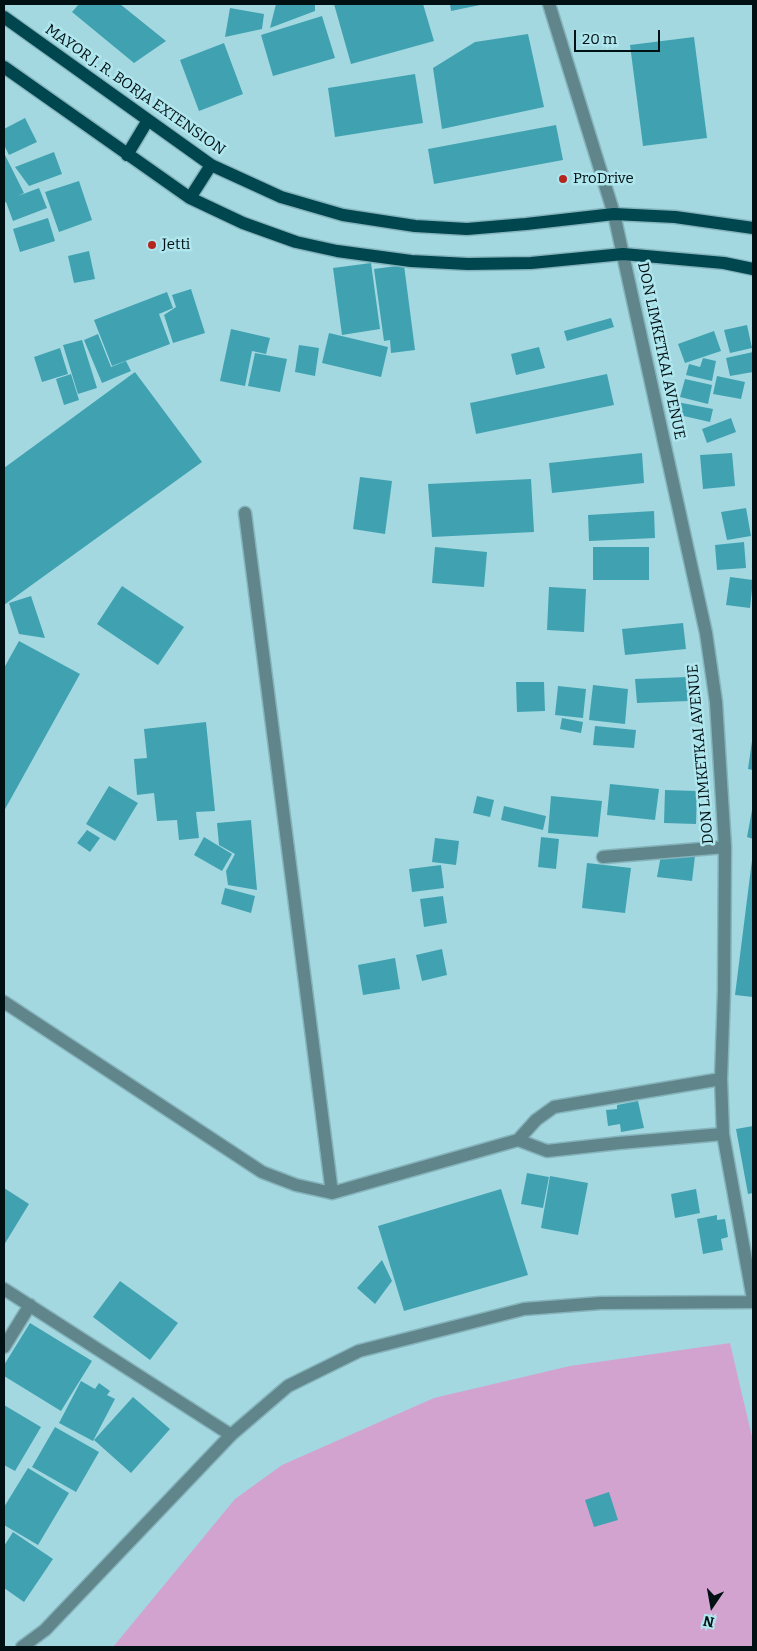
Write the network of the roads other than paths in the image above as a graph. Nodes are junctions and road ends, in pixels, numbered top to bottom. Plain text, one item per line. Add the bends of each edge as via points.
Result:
1 (549, 4) edge
2 (4, 17) edge
3 (4, 67) edge
4 (148, 120) junction
5 (127, 155) junction
6 (211, 165) junction
7 (190, 198) junction
8 (614, 214) junction
9 (753, 228) edge
10 (623, 254) junction
11 (753, 269) edge
12 (245, 513) dead end
13 (725, 847) junction
14 (603, 857) dead end
15 (4, 1002) edge
16 (721, 1079) junction
17 (723, 1134) junction
18 (518, 1140) junction
19 (332, 1193) junction
20 (4, 1288) edge
21 (753, 1300) edge
22 (30, 1306) junction
23 (4, 1347) edge
24 (231, 1435) junction
25 (22, 1647) edge

1 - 8 street, DON LIMKETKAI AVENUE
2 - 4 main road, MAYOR J. R. BORJA EXTENSION
3 - 5 main road
4 - 5 main road
4 - 6 main road, MAYOR J. R. BORJA EXTENSION
5 - 7 main road
6 - 7 main road
6 - 8 main road, MAYOR J. R. BORJA EXTENSION via 281,197 343,215 415,226 468,229
7 - 10 main road via 243,223 296,242 411,261 531,263
8 - 9 main road, MAYOR J. R. BORJA EXTENSION via 675,217
8 - 10 street, DON LIMKETKAI AVENUE
10 - 11 main road via 724,263
10 - 13 street, DON LIMKETKAI AVENUE via 706,633 716,702
12 - 19 street
13 - 14 street
13 - 16 street, DON LIMKETKAI AVENUE
15 - 19 street via 262,1172 296,1185
16 - 17 street, DON LIMKETKAI AVENUE
16 - 18 street via 554,1107 536,1120
17 - 18 street via 547,1151
17 - 21 street, DON LIMKETKAI AVENUE
18 - 19 street
20 - 22 street
21 - 24 street via 601,1303 524,1310 359,1351 288,1386
22 - 23 street
22 - 24 street
24 - 25 street via 45,1630

